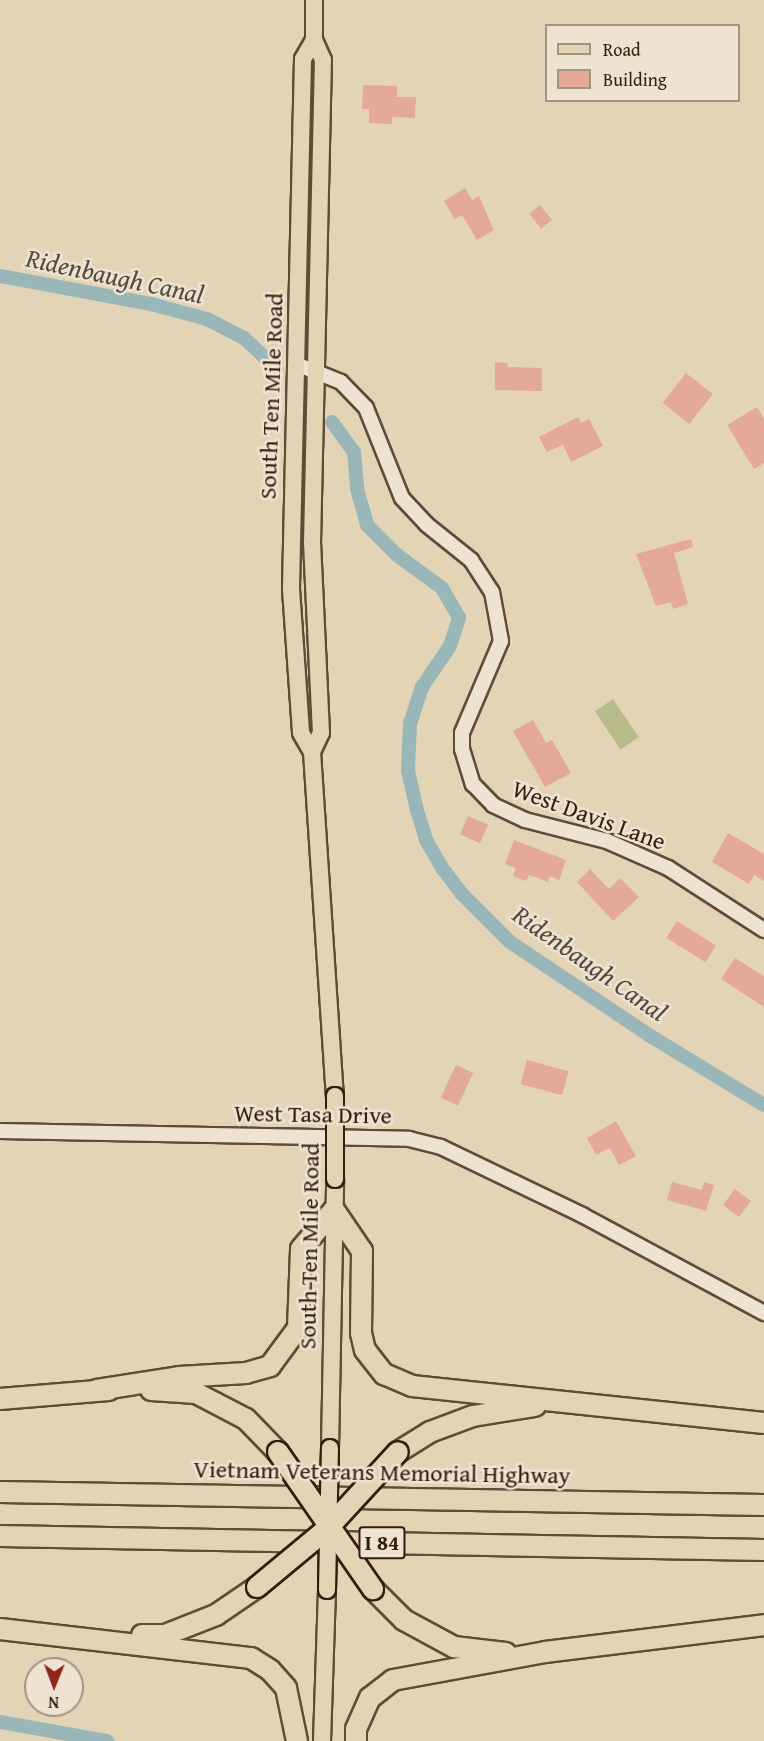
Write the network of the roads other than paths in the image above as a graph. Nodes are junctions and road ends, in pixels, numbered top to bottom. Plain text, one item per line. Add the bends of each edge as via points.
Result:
1 (314, 0) edge
2 (314, 40) junction
3 (301, 176) junction
4 (321, 177) junction
5 (296, 368) junction
6 (316, 373) junction
7 (312, 752) junction
8 (764, 930) edge
9 (0, 1131) edge
10 (334, 1210) junction
11 (764, 1313) edge
12 (97, 1390) junction
13 (0, 1399) edge
14 (583, 1406) junction
15 (764, 1423) edge
16 (0, 1492) edge
17 (764, 1505) edge
18 (328, 1528) junction
19 (0, 1536) edge
20 (764, 1550) edge
21 (764, 1625) edge
22 (0, 1629) edge
23 (74, 1635) junction
24 (544, 1652) junction
25 (297, 1741) edge
26 (322, 1741) edge
27 (356, 1741) edge

1 - 2 main road, South Ten Mile Road
2 - 3 main road, South Ten Mile Road via 303,59
2 - 4 main road, South Ten Mile Road via 323,60
3 - 4 main road
3 - 5 main road, South Ten Mile Road
4 - 6 main road, South Ten Mile Road
5 - 6 street, West Davis Lane
5 - 7 main road, South Ten Mile Road via 293,619 301,733
6 - 7 main road, South Ten Mile Road via 312,591 321,733
6 - 8 street, West Davis Lane via 341,382 366,408 402,498 426,524 471,560 492,592 501,641 462,733 462,749 473,784 493,805 525,819 607,841 668,868
7 - 10 main road, South Ten Mile Road, bridge via 335,1096
9 - 11 street, West Tasa Drive via 409,1139 449,1151 582,1215
10 - 12 highway via 301,1249 298,1328 270,1366 246,1373 179,1377
10 - 14 highway via 362,1251 361,1333 365,1350 384,1374 412,1386
10 - 18 main road, South Ten Mile Road, bridge
12 - 13 highway
12 - 18 highway, bridge via 196,1393 246,1419 278,1452
14 - 15 highway
14 - 18 highway, bridge via 522,1406 473,1416 430,1432 398,1452
16 - 17 highway, Vietnam Veterans Memorial Highway / I 84
18 - 23 highway, bridge via 257,1587 216,1615 165,1635
18 - 24 highway, bridge via 373,1589 404,1620 454,1647 496,1653
18 - 26 main road, South Ten Mile Road, bridge
19 - 20 highway, I 84
21 - 24 highway
22 - 23 highway
23 - 25 highway via 251,1658 270,1670 286,1688
24 - 27 highway via 393,1680 370,1698 356,1729

